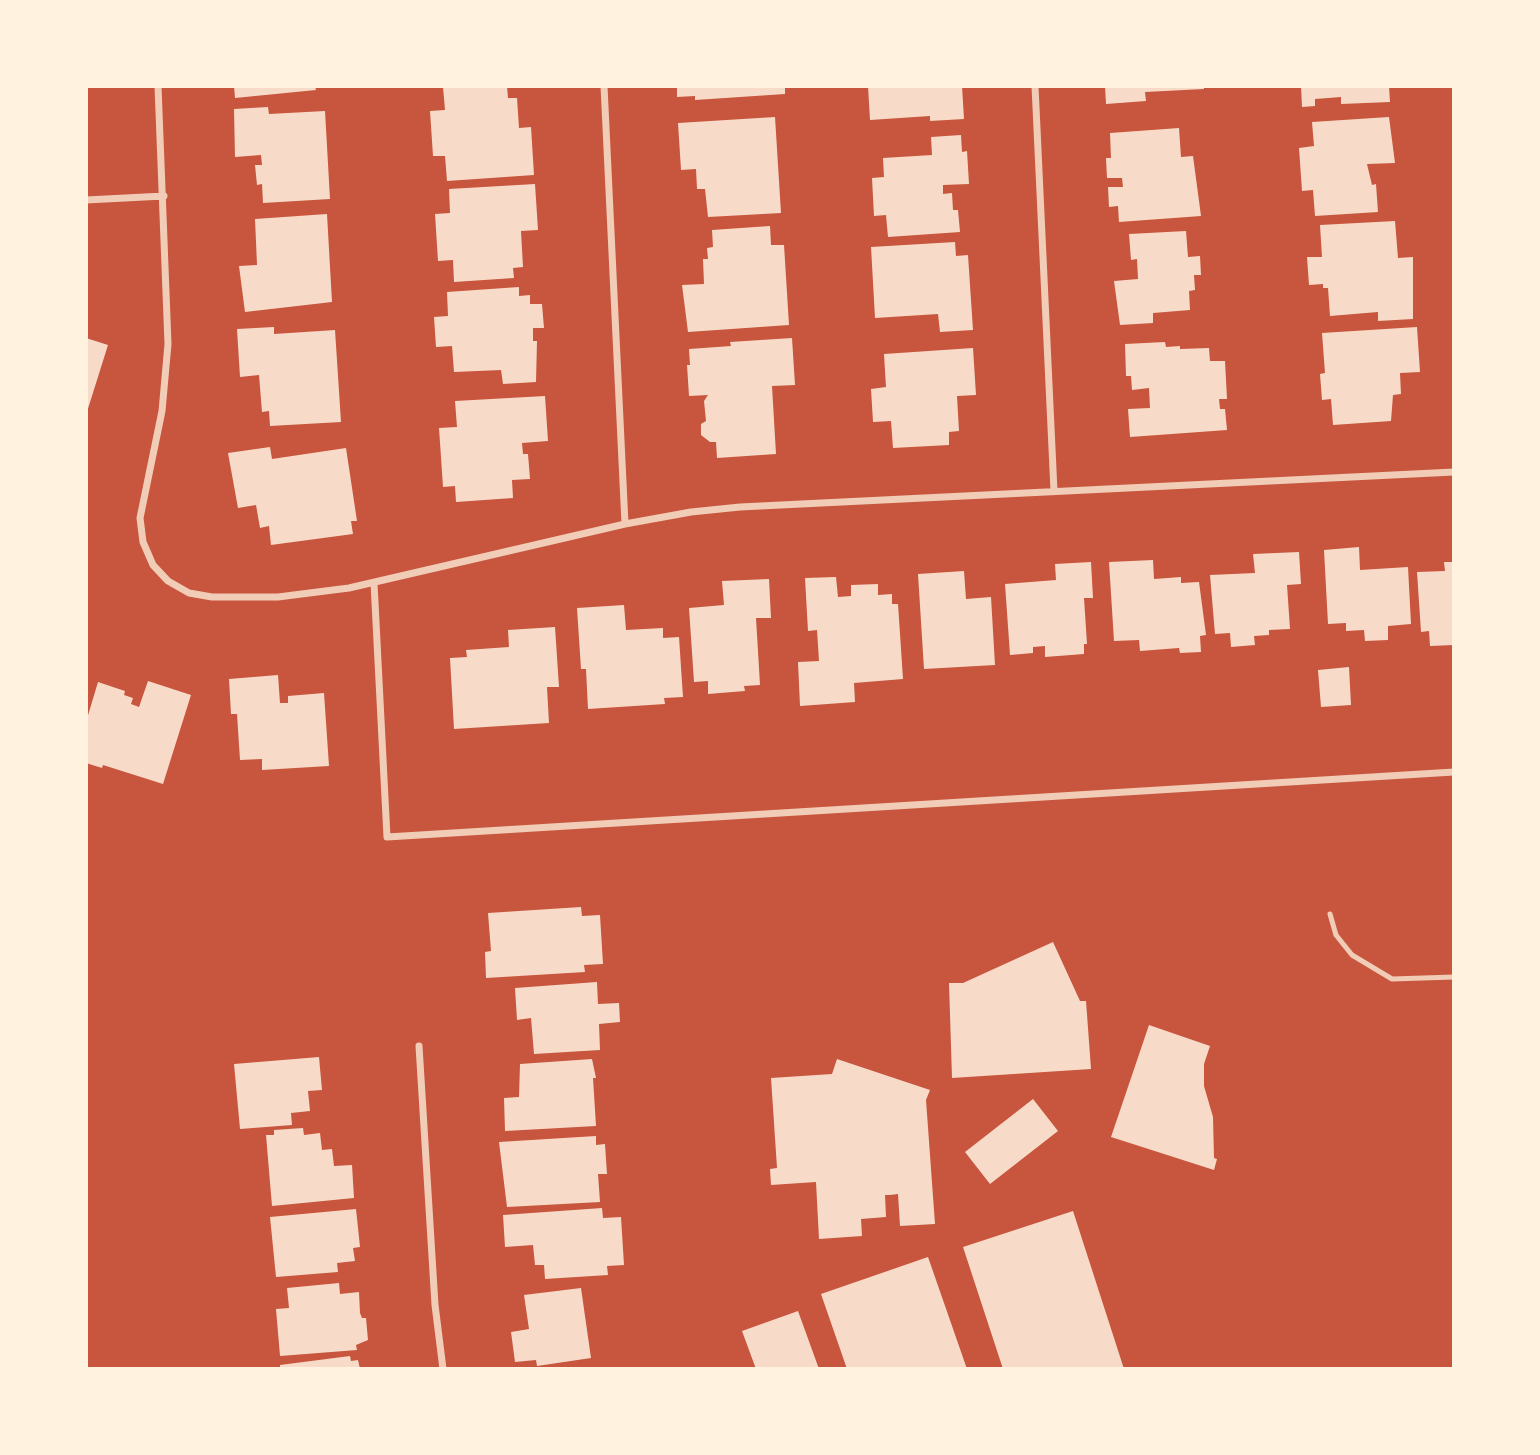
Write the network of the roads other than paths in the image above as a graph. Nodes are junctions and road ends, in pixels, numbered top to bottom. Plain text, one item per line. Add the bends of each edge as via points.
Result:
1 (158, 86) edge
2 (604, 86) edge
3 (1035, 86) edge
4 (164, 196) junction
5 (86, 200) edge
6 (1454, 472) edge
7 (1054, 491) junction
8 (625, 524) junction
9 (374, 583) junction
10 (1454, 772) edge
11 (1330, 914) dead end
12 (1454, 976) edge
13 (419, 1046) dead end
14 (443, 1369) edge

1 - 4 street
2 - 8 street
3 - 7 street
4 - 5 street
4 - 9 street via 168,344 162,411 140,518 143,542 153,565 189,593 212,597 278,597
6 - 7 street
7 - 8 street via 740,506
8 - 9 street
9 - 10 street via 387,837
11 - 12 lane via 1336,935 1352,955 1392,979
13 - 14 street

